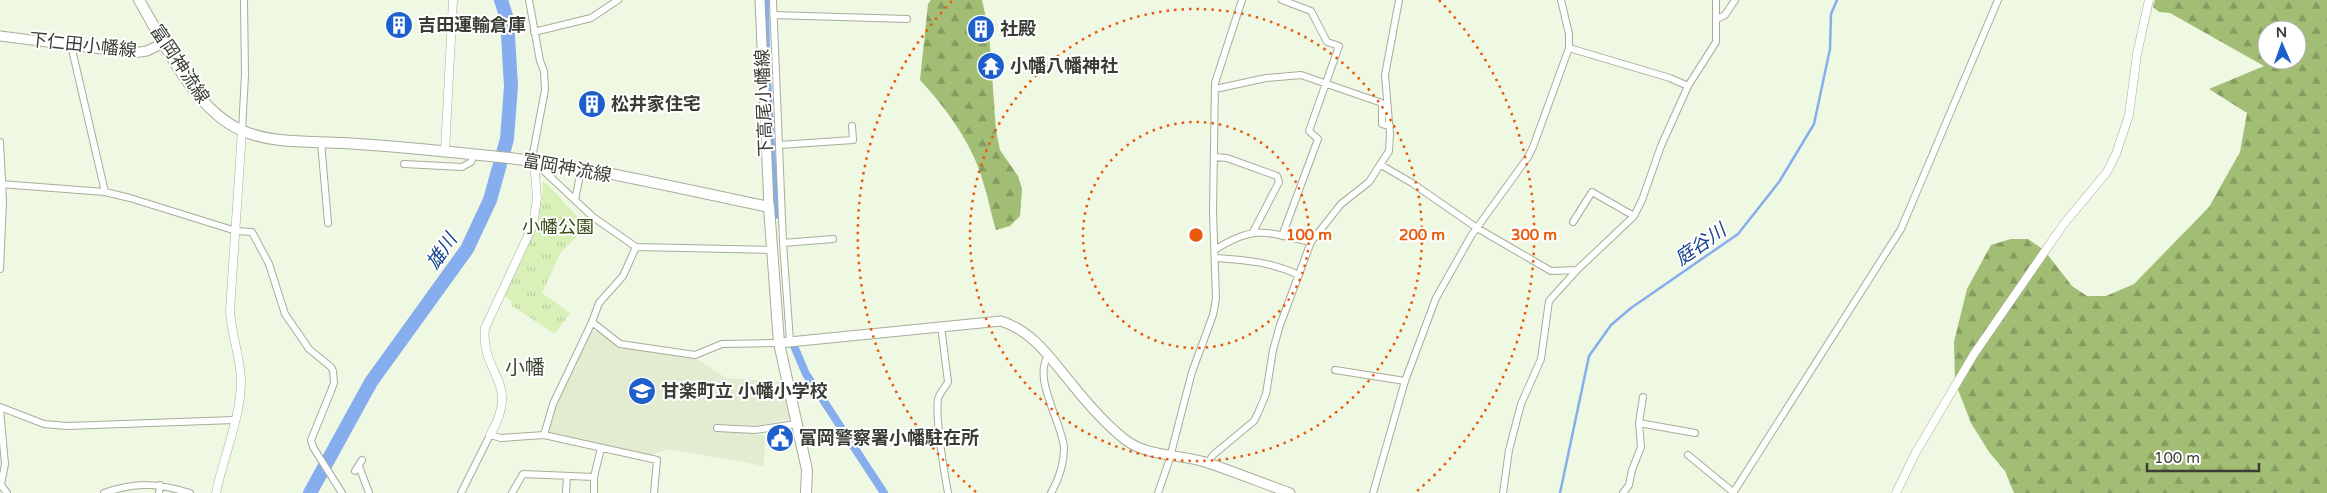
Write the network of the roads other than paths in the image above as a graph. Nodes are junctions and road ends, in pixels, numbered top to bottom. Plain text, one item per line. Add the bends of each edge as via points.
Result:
1 (139, 0) edge
2 (244, 0) edge
3 (452, 0) edge
4 (529, 0) edge
5 (618, 0) edge
6 (760, 0) edge
7 (773, 0) edge
8 (1242, 0) edge
9 (1282, 0) edge
10 (1399, 0) edge
11 (1561, 0) edge
12 (1716, 0) edge
13 (1735, 0) edge
14 (1998, 0) edge
15 (2149, 0) edge
16 (773, 15) junction
17 (907, 19) dead end
18 (1717, 19) junction
19 (534, 32) junction
20 (0, 36) edge
21 (165, 42) junction
22 (72, 45) junction
23 (1569, 48) junction
24 (1325, 85) junction
25 (1688, 86) junction
26 (1215, 89) junction
27 (852, 126) dead end
28 (1390, 126) junction
29 (242, 131) junction
30 (0, 142) edge
31 (320, 142) junction
32 (779, 145) junction
33 (445, 151) junction
34 (474, 154) junction
35 (1214, 157) junction
36 (530, 160) junction
37 (404, 164) dead end
38 (1381, 165) junction
39 (581, 170) junction
40 (544, 171) dead end
41 (2, 184) edge
42 (105, 192) junction
43 (575, 200) junction
44 (769, 207) junction
45 (1634, 216) junction
46 (1574, 222) dead end
47 (328, 223) dead end
48 (1477, 228) junction
49 (236, 231) junction
50 (1253, 232) junction
51 (1282, 236) junction
52 (833, 238) dead end
53 (1311, 242) junction
54 (783, 243) junction
55 (636, 247) junction
56 (1216, 249) junction
57 (772, 250) junction
58 (1216, 258) junction
59 (0, 269) edge
60 (1577, 270) junction
61 (1299, 274) junction
62 (592, 322) junction
63 (942, 326) junction
64 (790, 341) junction
65 (779, 342) junction
66 (1049, 355) junction
67 (1335, 370) dead end
68 (1405, 381) junction
69 (1643, 397) dead end
70 (0, 408) edge
71 (234, 420) junction
72 (1640, 423) junction
73 (796, 424) junction
74 (718, 428) dead end
75 (1695, 433) dead end
76 (490, 435) junction
77 (544, 435) junction
78 (601, 448) junction
79 (1171, 454) junction
80 (1688, 455) dead end
81 (1208, 463) junction
82 (358, 466) dead end
83 (566, 476) junction
84 (594, 477) junction
85 (160, 484) junction
86 (1733, 492) edge
87 (7, 493) edge
88 (104, 493) edge
89 (159, 493) edge
90 (190, 493) edge
91 (216, 493) edge
92 (342, 493) edge
93 (369, 493) edge
94 (461, 493) edge
95 (512, 493) edge
96 (566, 493) edge
97 (594, 493) edge
98 (654, 493) edge
99 (806, 493) edge
100 (948, 493) edge
101 (1051, 493) edge
102 (1158, 493) edge
103 (1290, 493) edge
104 (1373, 493) edge
105 (1503, 493) edge
106 (1623, 493) edge
107 (1896, 493) edge

1 - 21 main road, 富岡神流線
2 - 29 street
3 - 33 street
4 - 19 street
5 - 19 street via 590,18
6 - 44 main road, 下高尾小幡線
7 - 16 street
8 - 26 street
9 - 24 street via 1311,11 1327,42 1339,46
10 - 28 street via 1385,75
11 - 23 street
12 - 18 street
13 - 18 street via 1725,15
14 - 86 street via 1901,230
15 - 107 street via 2137,54 2129,115 2110,166 2063,225 1974,354 1916,452
16 - 17 street
16 - 32 street
18 - 25 street via 1716,42
19 - 36 street via 544,71 545,90
20 - 22 main road, 下仁田小幡線
21 - 22 main road, 下仁田小幡線 via 147,51 133,53
21 - 29 main road, 富岡神流線 via 205,102
22 - 42 street
23 - 25 street
23 - 48 street via 1528,157
24 - 26 street via 1301,75 1266,78
24 - 28 street via 1382,103 1382,124
24 - 51 street via 1309,131 1318,139
25 - 45 street
26 - 35 street
27 - 32 street via 853,140
28 - 38 street via 1389,152
29 - 31 main road, 富岡神流線 via 272,139
29 - 49 street
30 - 41 street
31 - 33 main road, 富岡神流線
31 - 47 street
32 - 54 street
33 - 34 main road, 富岡神流線
34 - 36 main road, 富岡神流線
34 - 37 street via 471,162 462,167
35 - 50 street via 1227,158 1277,176 1279,182
35 - 56 street
36 - 39 main road, 富岡神流線
36 - 76 street via 537,198 533,225 486,328 484,339 503,398
38 - 48 street via 1412,182
38 - 53 street via 1369,182 1341,204
39 - 43 street
39 - 44 main road, 富岡神流線
40 - 43 street
41 - 42 street
41 - 59 street
42 - 49 street
43 - 55 street
44 - 57 main road
45 - 46 street via 1592,192
45 - 60 street
48 - 60 street via 1551,271
48 - 68 street via 1436,298
49 - 71 street via 230,326 241,377
49 - 92 street via 252,232 269,264 285,314 309,349 333,371 334,383 312,436 313,448
50 - 51 street
50 - 56 street via 1236,236
51 - 53 street
52 - 54 street
53 - 61 street
54 - 64 street
55 - 57 street
55 - 62 street via 623,276 599,303
56 - 58 street
57 - 65 main road
58 - 61 street via 1280,266
58 - 79 street via 1213,315 1192,372
60 - 105 street via 1549,301 1541,359 1521,404
61 - 81 street via 1277,337 1266,394 1258,414 1254,421 1213,454
62 - 65 street via 620,344 694,355 722,344
62 - 77 street via 553,404
63 - 64 main road
63 - 66 main road via 1001,321 1028,334
63 - 100 street via 948,382 938,405
64 - 65 main road
65 - 73 main road
66 - 79 main road via 1077,390 1126,440 1145,449
66 - 101 street via 1044,363 1045,379 1064,448 1061,469
67 - 68 street
68 - 104 street
69 - 72 street
70 - 71 street via 44,424 67,426
70 - 87 street via 4,464 1,485
71 - 91 street
72 - 75 street
72 - 106 street via 1641,447 1629,485
73 - 74 street via 755,430
73 - 99 main road via 807,470
76 - 77 street via 501,438
76 - 94 street
77 - 78 street
78 - 84 street
78 - 98 street via 657,460
79 - 81 main road
79 - 102 street
80 - 86 street
81 - 103 main road
82 - 93 street
83 - 84 street
83 - 95 street via 523,474
83 - 96 street
84 - 97 street
85 - 88 street via 136,485
85 - 89 street
85 - 90 street

